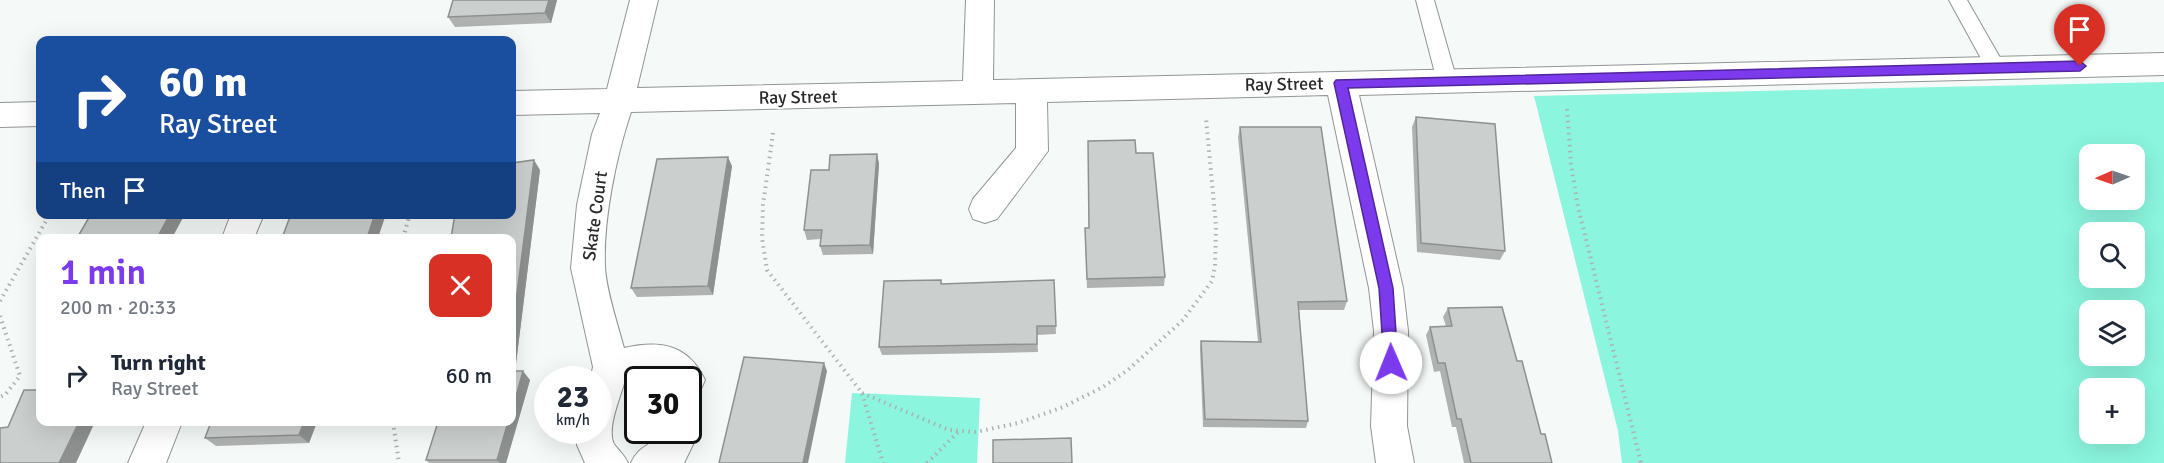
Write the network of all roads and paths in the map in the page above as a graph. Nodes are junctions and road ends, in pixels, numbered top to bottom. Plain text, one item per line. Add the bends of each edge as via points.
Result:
1 (644, 0) edge
2 (980, 0) edge
3 (1425, 0) edge
4 (1958, 0) edge
5 (2164, 64) edge
6 (1996, 68) junction
7 (1447, 81) junction
8 (1341, 83) junction
9 (1031, 90) junction
10 (978, 93) junction
11 (619, 101) junction
12 (516, 103) edge
13 (1567, 108) dead end
14 (36, 114) edge
15 (0, 115) edge
16 (1206, 118) dead end
17 (773, 133) dead end
18 (985, 209) dead end
19 (47, 219) edge
20 (246, 219) edge
21 (409, 219) edge
22 (39, 234) edge
23 (240, 234) edge
24 (404, 234) edge
25 (36, 238) edge
26 (0, 301) edge
27 (0, 316) edge
28 (611, 366) edge
29 (677, 366) edge
30 (612, 367) edge
31 (862, 393) junction
32 (0, 397) edge
33 (162, 426) edge
34 (394, 426) edge
35 (958, 432) junction
36 (595, 444) edge
37 (675, 444) edge
38 (147, 463) edge
39 (399, 463) edge
40 (609, 463) edge
41 (650, 463) edge
42 (883, 463) edge
43 (927, 463) edge
44 (1395, 463) edge
45 (1641, 463) edge

1 - 11 street, Skate Court
2 - 10 street
3 - 7 lane
4 - 6 lane
5 - 6 street, Ray Street
6 - 7 street, Ray Street
7 - 8 street, Ray Street
8 - 9 street, Ray Street
8 - 44 street via 1386,288 1391,331 1389,426
9 - 10 street, Ray Street
9 - 18 street via 1032,152
10 - 11 street, Ray Street
11 - 12 street, Ray Street
11 - 28 street, Skate Court via 593,205 588,268
13 - 45 path via 1578,207
14 - 15 street
16 - 35 path via 1217,254 1212,281 1194,307 1116,379 1066,405 1014,424 987,431
17 - 31 path via 763,205 762,238 767,270
19 - 22 path
20 - 23 street
21 - 24 path
25 - 26 path
27 - 32 path via 20,376
29 - 30 street via 662,360 641,360
31 - 35 path
31 - 42 path
33 - 38 street
34 - 39 path
35 - 43 path
36 - 40 street via 599,456
37 - 41 street via 671,451

